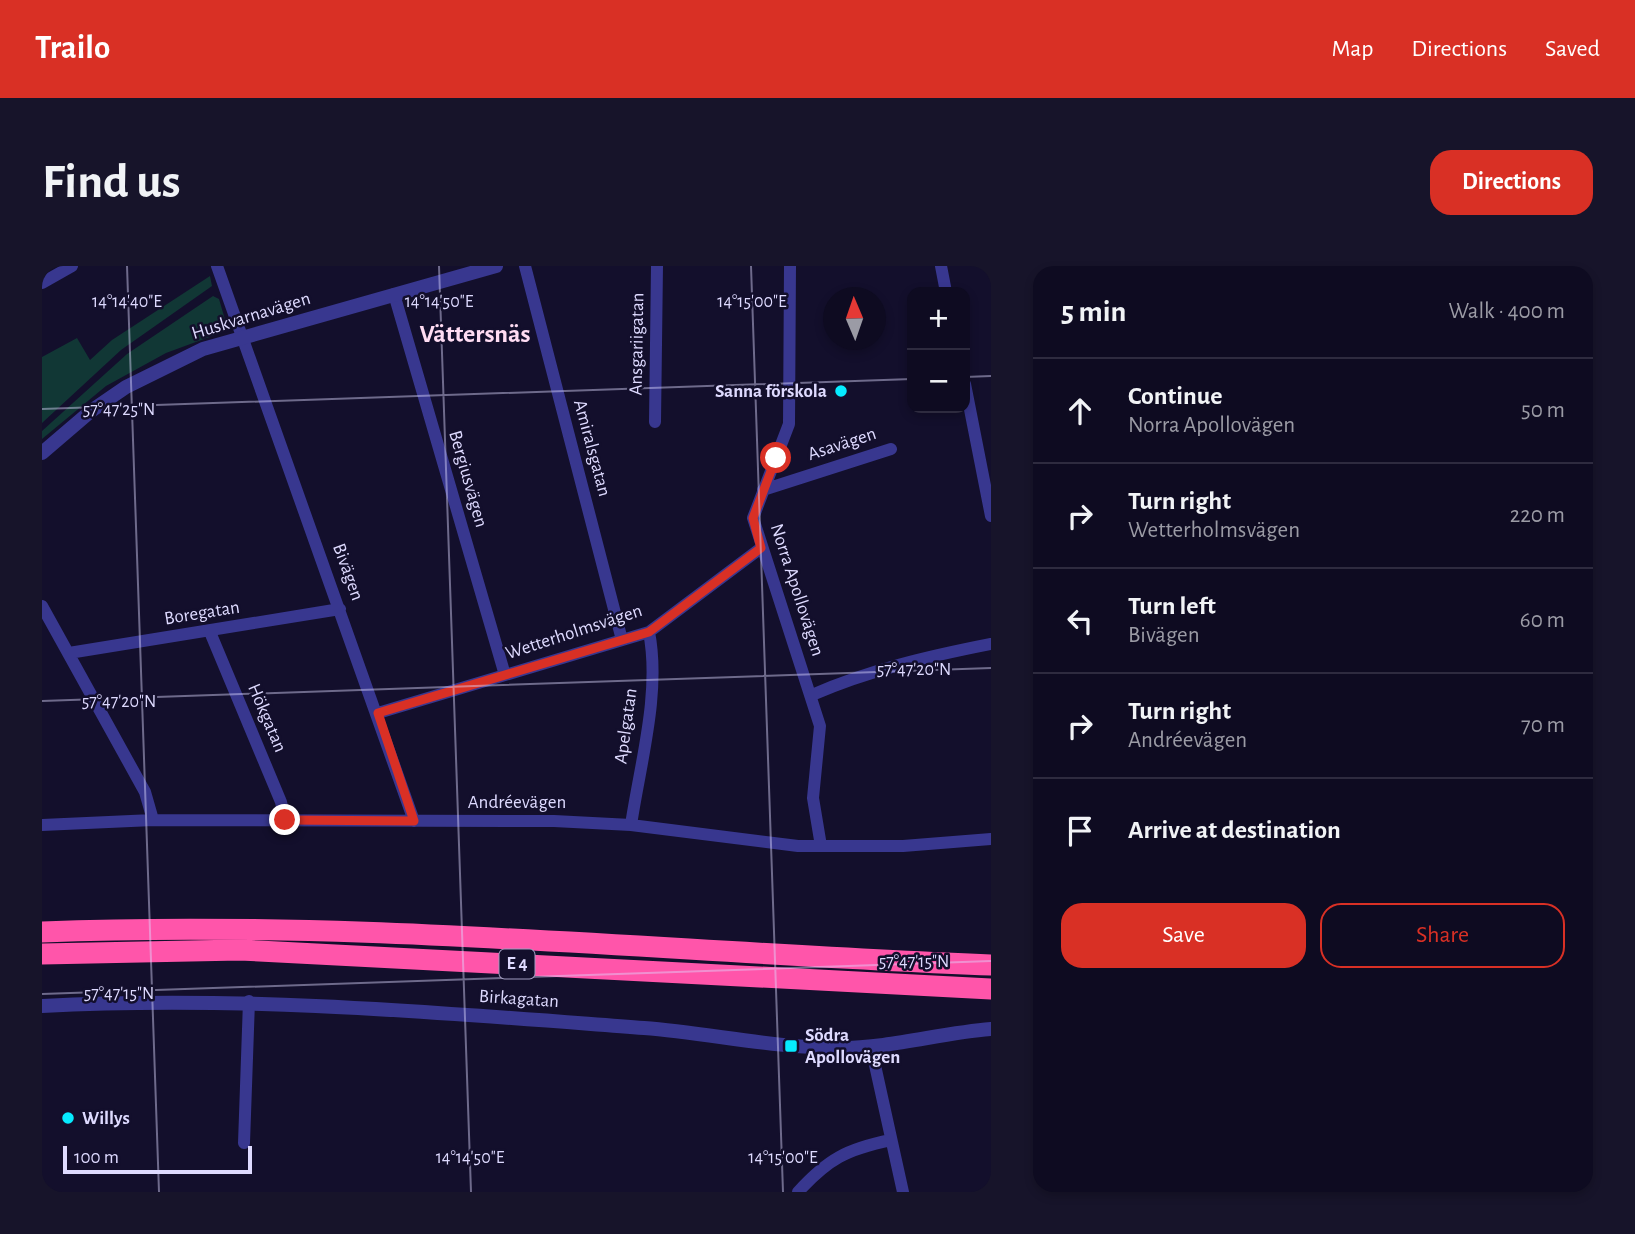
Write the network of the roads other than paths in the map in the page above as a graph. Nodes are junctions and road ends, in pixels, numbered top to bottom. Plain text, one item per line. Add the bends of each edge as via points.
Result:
1 (72, 266) edge
2 (496, 266) edge
3 (525, 266) edge
4 (657, 266) edge
5 (790, 266) edge
6 (941, 266) edge
7 (221, 268) edge
8 (42, 283) edge
9 (945, 287) edge
10 (394, 295) junction
11 (243, 337) junction
12 (970, 409) edge
13 (655, 422) dead end
14 (891, 449) dead end
15 (42, 453) edge
16 (763, 490) junction
17 (991, 516) edge
18 (761, 548) junction
19 (42, 606) edge
20 (340, 609) junction
21 (210, 632) junction
22 (649, 632) junction
23 (622, 640) junction
24 (991, 644) edge
25 (69, 653) junction
26 (505, 675) junction
27 (812, 695) junction
28 (378, 713) junction
29 (153, 820) junction
30 (285, 820) junction
31 (414, 821) junction
32 (42, 825) edge
33 (631, 825) junction
34 (991, 839) edge
35 (821, 846) junction
36 (42, 932) edge
37 (42, 954) edge
38 (991, 957) edge
39 (895, 961) junction
40 (991, 965) edge
41 (991, 989) edge
42 (249, 1002) junction
43 (42, 1006) edge
44 (991, 1029) edge
45 (871, 1048) junction
46 (891, 1140) junction
47 (244, 1143) dead end
48 (798, 1192) edge
49 (903, 1192) edge

1 - 8 street
2 - 10 street, Huskvarnavägen
3 - 23 street, Amiralsgatan
4 - 13 street, Ansgariigatan
5 - 16 street, Norra Apollovägen via 789,424
6 - 9 street
7 - 11 street, Bivägen
10 - 11 street, Huskvarnavägen
10 - 26 street, Bergiusvägen
11 - 15 street, Huskvarnavägen via 203,349 126,387
11 - 20 street, Bivägen
12 - 17 street
14 - 16 street, Asavägen
16 - 18 street, Norra Apollovägen via 753,518
18 - 22 street, Wetterholmsvägen
18 - 27 street, Norra Apollovägen
19 - 25 street
20 - 21 street, Boregatan
20 - 28 street, Bivägen
21 - 25 street, Boregatan
21 - 30 street, Hökgatan
22 - 23 street, Wetterholmsvägen
22 - 33 street, Apelgatan via 653,652 649,708
23 - 26 street, Wetterholmsvägen
24 - 27 street via 936,655
25 - 29 street via 145,792
26 - 28 street, Wetterholmsvägen
27 - 35 street, Norra Apollovägen via 820,726 813,798
28 - 31 street, Bivägen
29 - 30 street, Andréevägen
29 - 32 street, Andréevägen
30 - 31 street, Andréevägen
31 - 33 street, Andréevägen
33 - 35 street, Andréevägen
34 - 35 street, Andréevägen
36 - 39 highway, E 4 via 240,928 432,934
37 - 41 highway, E 4 via 240,950
38 - 39 highway
39 - 40 highway, E 4
42 - 43 street, Birkagatan
42 - 45 street, Birkagatan via 644,1028 800,1047
42 - 47 street
44 - 45 street, Birkagatan
45 - 46 street
46 - 48 street via 832,1159
46 - 49 street

